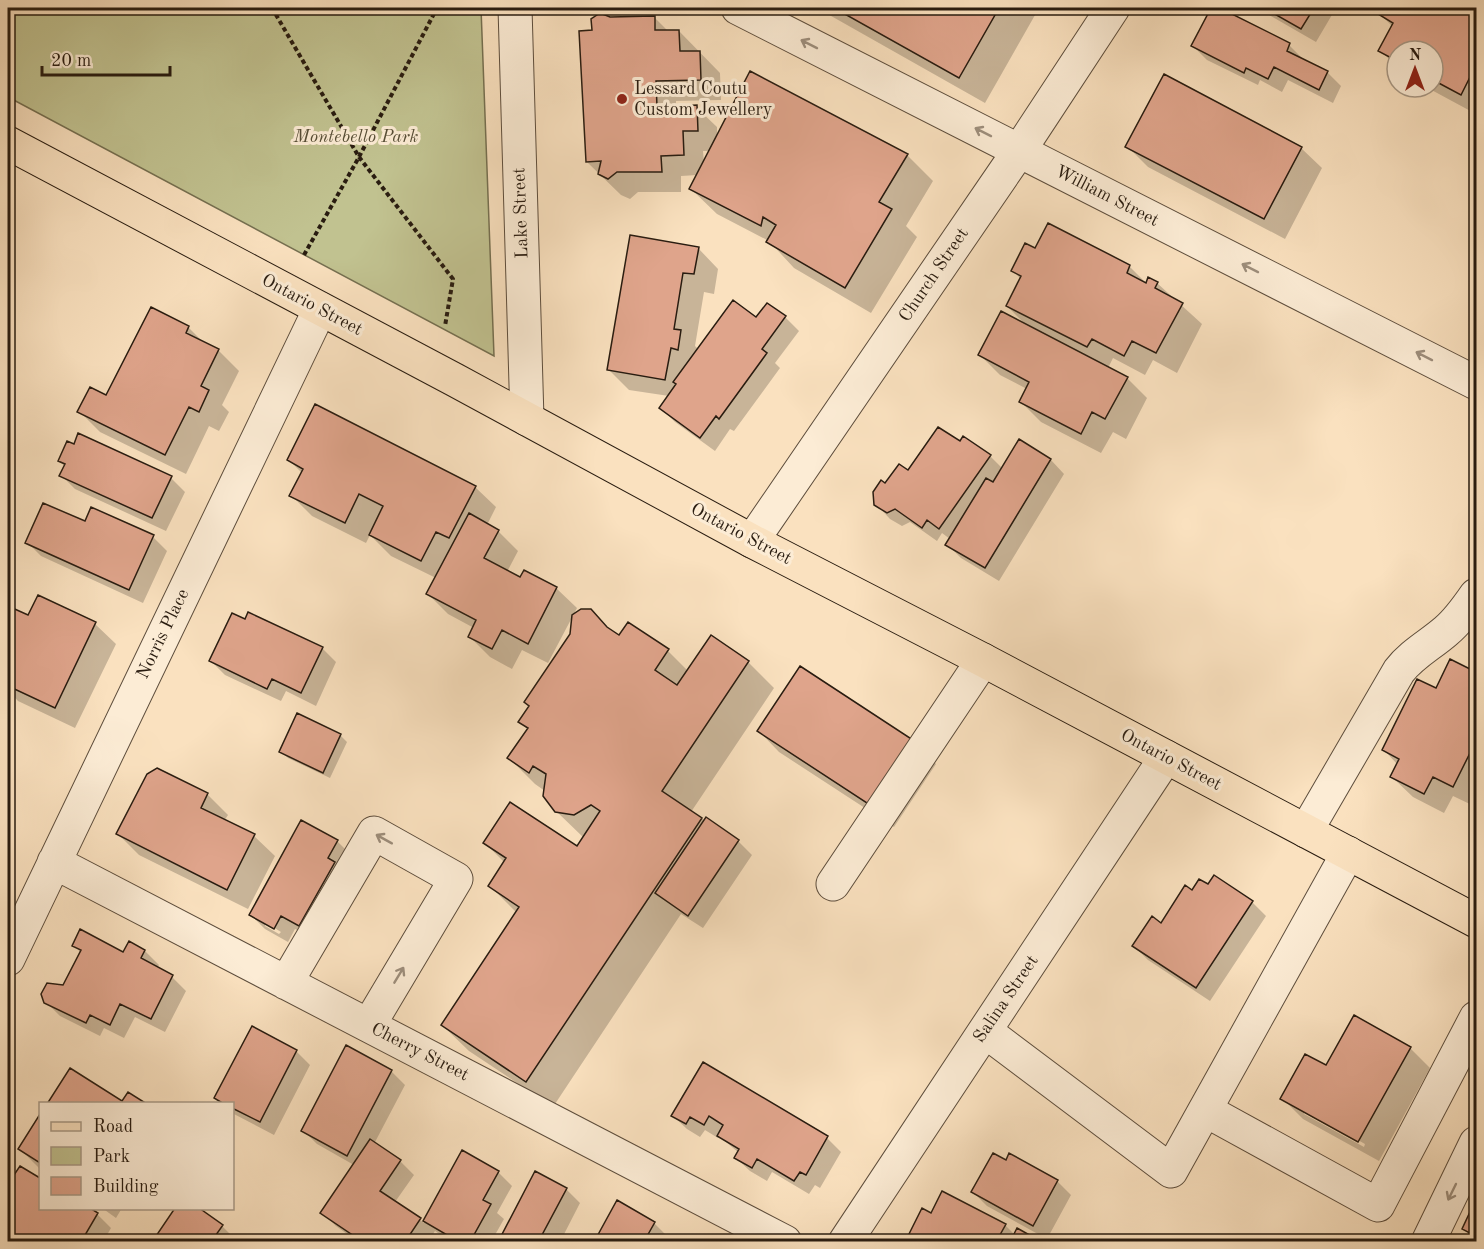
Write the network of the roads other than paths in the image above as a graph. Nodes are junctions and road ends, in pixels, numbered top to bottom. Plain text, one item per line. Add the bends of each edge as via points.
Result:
1 (515, 8) edge
2 (738, 8) edge
3 (1113, 8) edge
4 (8, 143) edge
5 (1019, 151) junction
6 (320, 309) junction
7 (1476, 383) edge
8 (527, 419) junction
9 (752, 541) junction
10 (1476, 595) edge
11 (983, 660) junction
12 (1166, 757) junction
13 (1306, 831) junction
14 (1348, 853) junction
15 (54, 862) junction
16 (832, 884) dead end
17 (1476, 921) edge
18 (8, 959) edge
19 (286, 983) junction
20 (1476, 1018) edge
21 (369, 1025) junction
22 (985, 1031) junction
23 (1205, 1110) junction
24 (1476, 1143) edge
25 (785, 1242) edge
26 (845, 1242) edge
27 (1428, 1242) edge

1 - 8 street, Lake Street
5 -> 2 street, William Street
3 - 5 street, Church Street
4 - 6 main road, Ontario Street
7 -> 5 street, William Street
5 - 9 street, Church Street
6 - 8 main road, Ontario Street
6 - 15 street, Norris Place
8 - 9 main road, Ontario Street
9 - 11 main road, Ontario Street
10 - 13 street via 1453,624 1399,671
11 - 12 main road, Ontario Street
11 - 16 street
12 - 13 main road, Ontario Street
12 - 22 street, Salina Street
13 - 14 main road, Ontario Street
14 - 17 main road, Ontario Street
14 - 23 street
15 - 18 street, Norris Place
15 - 19 street, Cherry Street
19 - 21 street, Cherry Street
21 -> 19 street via 456,879 374,833
20 - 23 street via 1378,1205
21 - 25 street, Cherry Street
22 - 23 street via 1171,1171
22 - 26 street, Salina Street
24 -> 27 street

